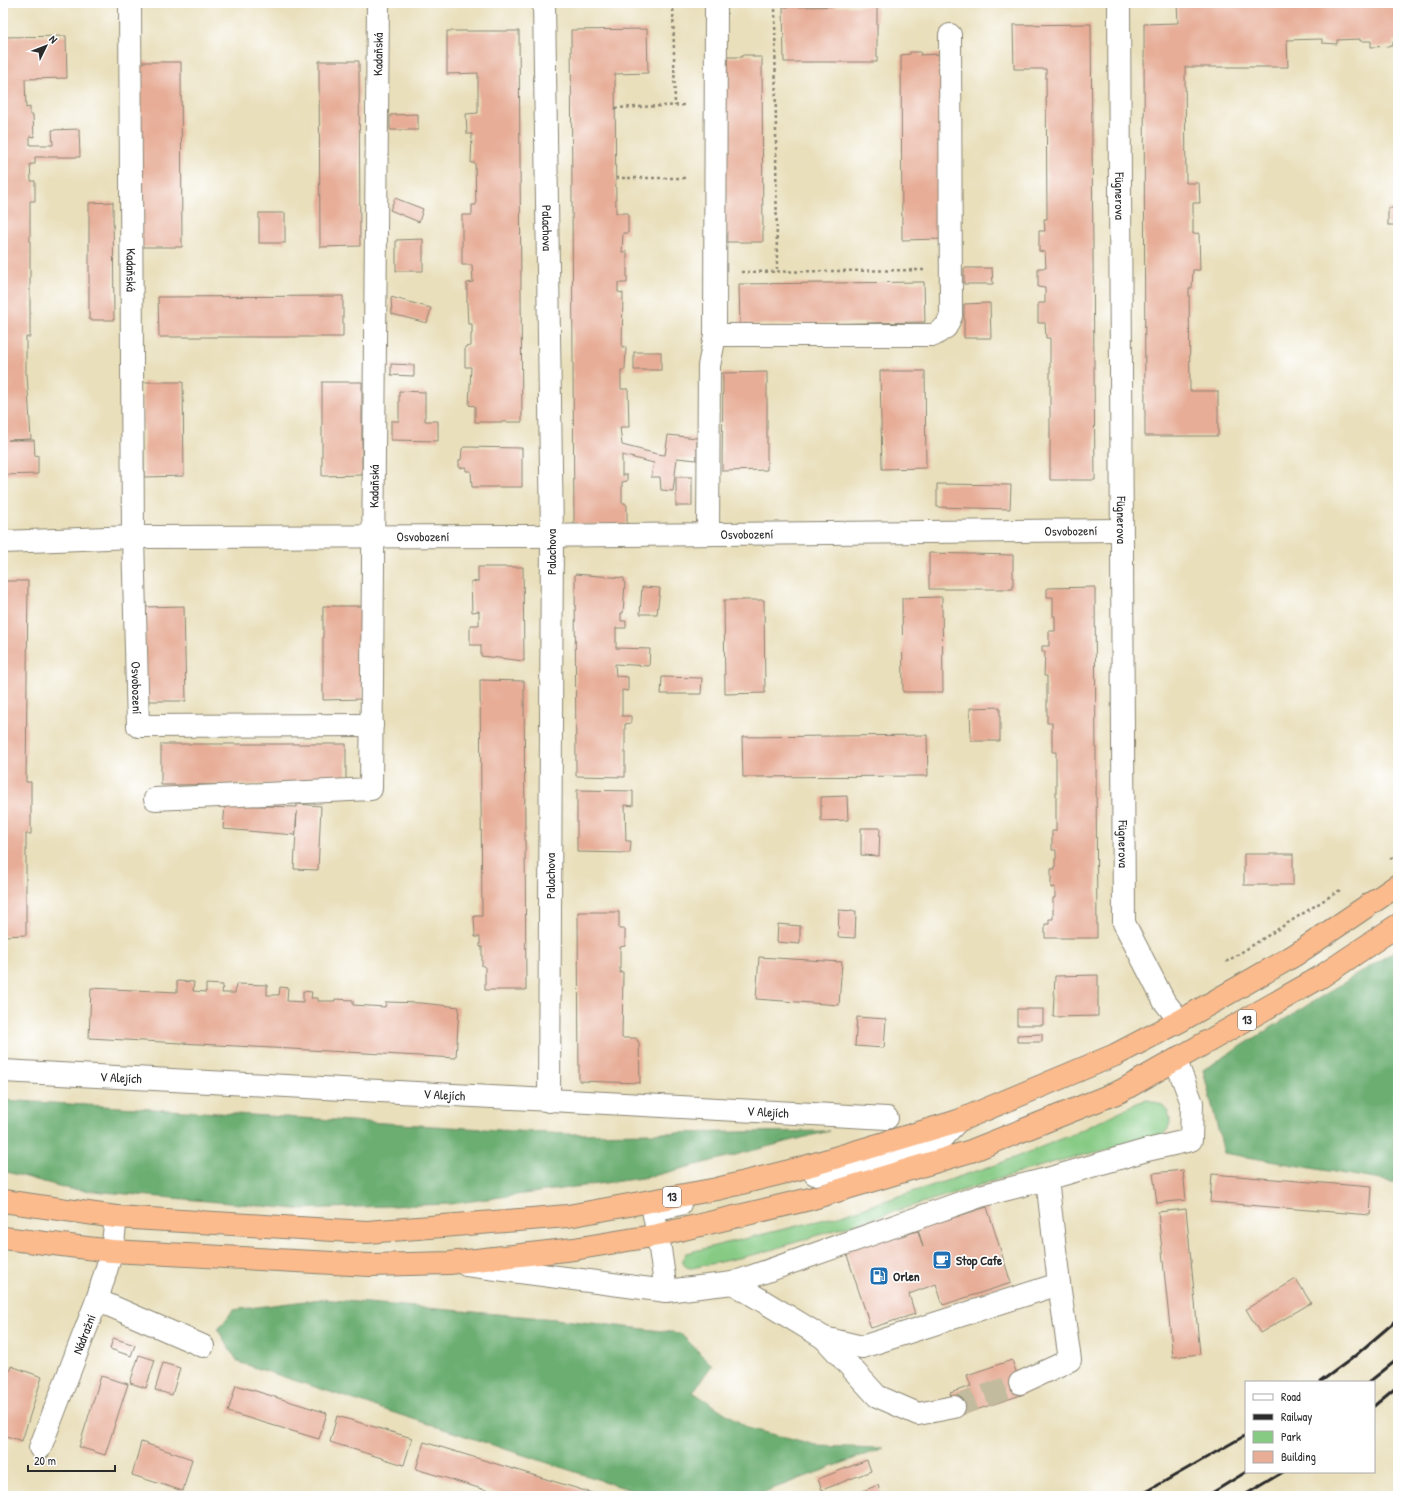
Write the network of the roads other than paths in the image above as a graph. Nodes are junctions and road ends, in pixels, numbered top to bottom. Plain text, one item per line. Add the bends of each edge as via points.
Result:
1 (130, 3) edge
2 (378, 3) edge
3 (544, 3) edge
4 (716, 3) edge
5 (1119, 3) edge
6 (950, 35) dead end
7 (715, 335) junction
8 (1121, 530) junction
9 (708, 534) junction
10 (552, 535) junction
11 (373, 536) junction
12 (133, 537) junction
13 (3, 542) edge
14 (372, 725) junction
15 (155, 799) dead end
16 (1398, 885) edge
17 (1398, 925) edge
18 (1180, 1021) junction
19 (1176, 1061) junction
20 (3, 1071) edge
21 (549, 1101) junction
22 (886, 1118) dead end
23 (958, 1121) junction
24 (1047, 1179) junction
25 (5, 1201) edge
26 (116, 1217) junction
27 (658, 1235) junction
28 (3, 1238) edge
29 (112, 1251) junction
30 (449, 1263) junction
31 (732, 1284) junction
32 (1059, 1284) junction
33 (666, 1290) junction
34 (97, 1300) junction
35 (824, 1338) junction
36 (203, 1346) dead end
37 (1020, 1384) tunnel mouth
38 (954, 1407) tunnel mouth
39 (40, 1448) dead end

1 - 12 street, Kadaňská
2 - 11 street, Kadaňská
3 - 10 street, Palachova
4 - 7 street
5 - 8 street, Fügnerova
6 - 7 street via 951,316 946,327 934,335
7 - 9 street via 709,366
8 - 9 street, Osvobození
8 - 18 street, Fügnerova via 1124,922 1164,1001
9 - 10 street, Osvobození
10 - 11 street, Osvobození
10 - 21 street, Palachova
11 - 12 street, Osvobození
11 - 14 street
12 - 13 street, Osvobození
12 - 14 street, Osvobození via 138,726
14 - 15 street via 371,789
16 - 18 highway, 13 via 1295,955
17 - 19 highway, 13 via 1319,978
18 - 23 highway, 13 via 1115,1055
19 - 24 street via 1192,1103 1191,1140
19 - 27 highway, 13 via 1121,1091 971,1151 810,1199
20 - 21 street, V Alejích
21 - 22 street, V Alejích
23 - 26 highway, 13 via 798,1169 717,1189 568,1216 367,1232
23 - 27 street via 934,1146 653,1210
24 - 31 street via 980,1196
24 - 32 street
25 - 26 highway, 13
26 - 29 street, Nádražní
27 - 30 highway, 13 via 574,1249
27 - 33 street
28 - 29 highway, 13
29 - 30 highway, 13 via 370,1265
29 - 34 street, Nádražní
30 - 33 street
31 - 33 street
31 - 35 street
32 - 35 street via 862,1347
32 - 37 street via 1070,1360
34 - 36 street
34 - 39 street, Nádražní
35 - 38 street via 877,1396 918,1414

